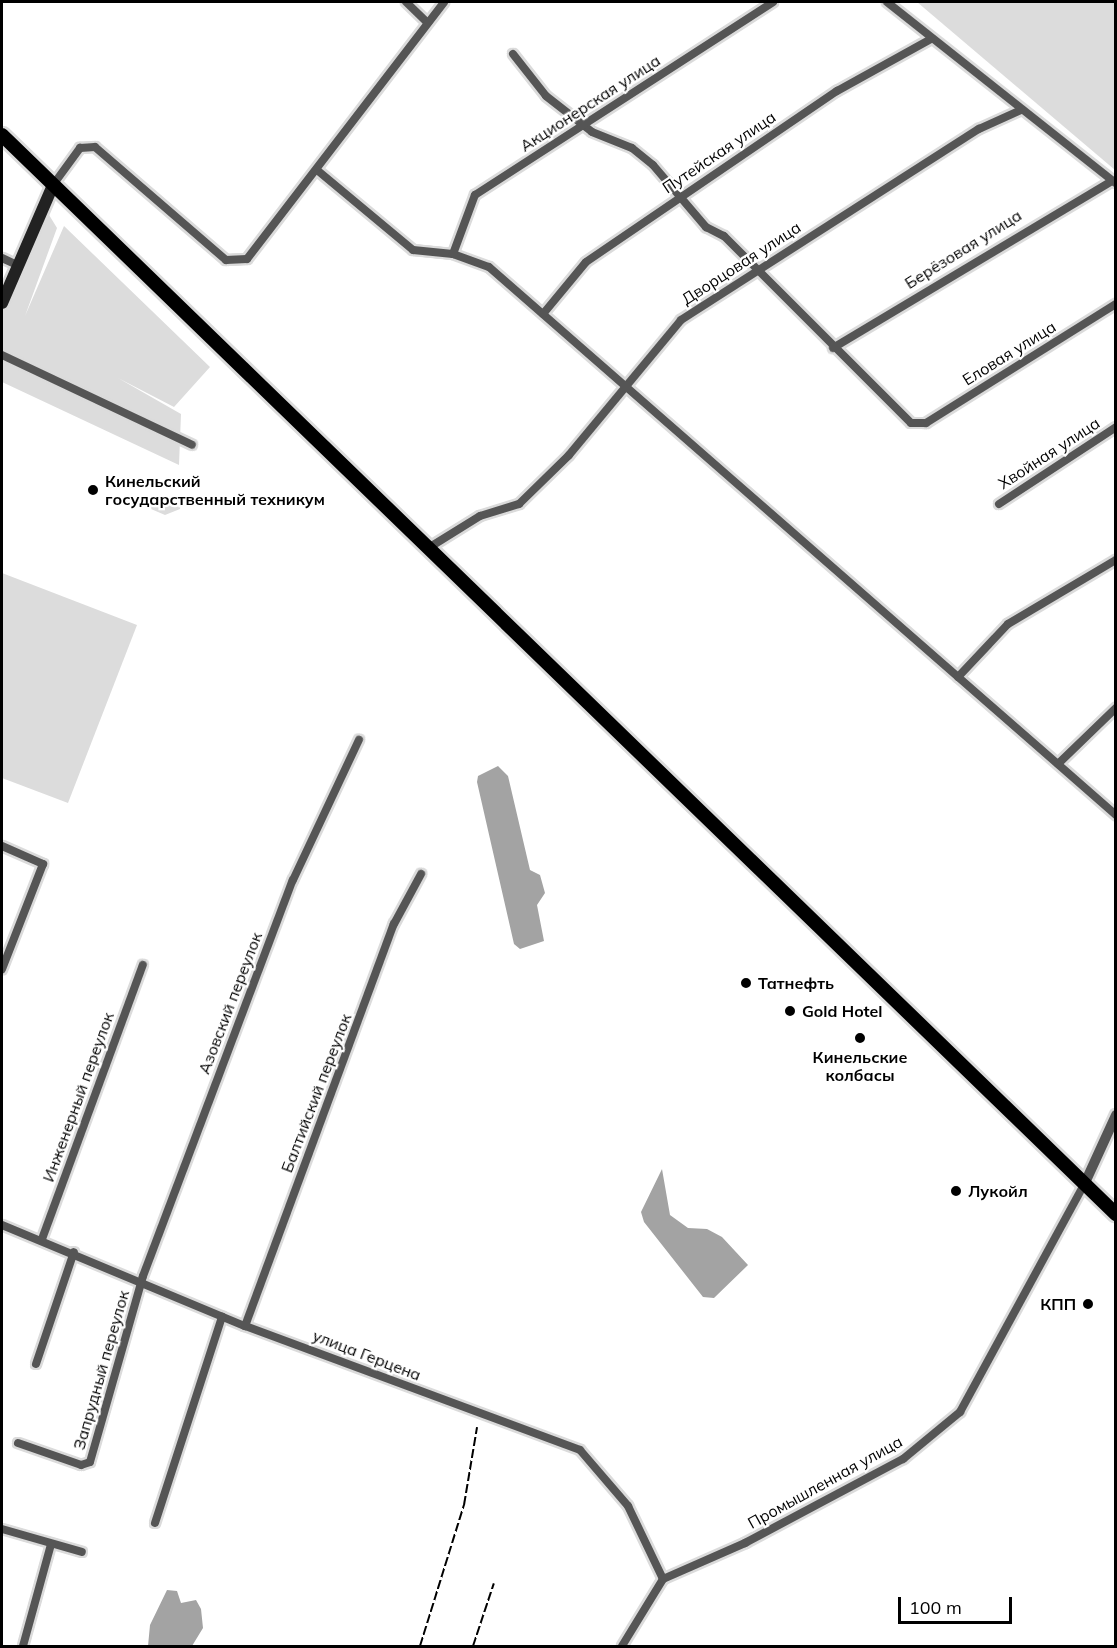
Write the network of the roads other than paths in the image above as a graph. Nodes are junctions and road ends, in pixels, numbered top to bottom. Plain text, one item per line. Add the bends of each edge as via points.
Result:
1 (406, 2) edge
2 (444, 2) edge
3 (773, 2) edge
4 (887, 2) edge
5 (428, 23) junction
6 (931, 39) junction
7 (513, 54) dead end
8 (1021, 110) junction
9 (585, 126) junction
10 (2, 135) edge
11 (317, 170) junction
12 (1114, 182) edge
13 (53, 185) junction
14 (680, 196) junction
15 (453, 254) junction
16 (2, 258) edge
17 (15, 264) junction
18 (756, 272) junction
19 (2, 303) edge
20 (1116, 304) edge
21 (543, 314) junction
22 (833, 348) junction
23 (2, 355) edge
24 (626, 387) junction
25 (1116, 428) edge
26 (192, 445) dead end
27 (999, 504) dead end
28 (430, 547) junction
29 (1116, 560) edge
30 (958, 677) junction
31 (1116, 708) edge
32 (359, 740) dead end
33 (1058, 764) junction
34 (1116, 815) edge
35 (2, 846) edge
36 (421, 874) dead end
37 (143, 965) dead end
38 (2, 969) edge
39 (1116, 1115) edge
40 (1084, 1185) junction
41 (1116, 1214) edge
42 (2, 1225) edge
43 (42, 1239) junction
44 (74, 1252) junction
45 (141, 1282) junction
46 (222, 1317) junction
47 (245, 1326) junction
48 (36, 1364) dead end
49 (18, 1443) dead end
50 (155, 1523) dead end
51 (2, 1529) edge
52 (51, 1544) junction
53 (81, 1552) dead end
54 (663, 1579) junction
55 (23, 1647) edge
56 (622, 1647) edge

1 - 5 street
2 - 5 street
3 - 9 street, Акционерская улица
4 - 6 street
5 - 11 street
6 - 8 street
6 - 14 street, Путейская улица via 837,91
7 - 9 street via 546,96
8 - 12 street
8 - 18 street, Дворцовая улица via 979,129
9 - 14 street via 632,148
9 - 15 street, Акционерская улица via 475,195
10 - 13 main road
11 - 13 street via 247,259 226,260 95,147 80,148
11 - 15 street via 412,250
12 - 22 street, Берёзовая улица
13 - 17 main road
13 - 28 main road
14 - 18 street
14 - 21 street, Путейская улица via 586,262
15 - 21 street via 489,267
16 - 17 street
17 - 19 main road
18 - 22 street
18 - 24 street, Дворцовая улица via 681,320
20 - 22 street, Еловая улица via 916,424
21 - 24 street
23 - 26 street
24 - 28 street, Дворцовая улица via 519,504 469,521
24 - 30 street
25 - 27 street, Хвойная улица
28 - 40 main road
29 - 30 street via 1008,624
30 - 33 street
31 - 33 street
32 - 45 street, Азовский переулок via 293,880
33 - 34 street
35 - 38 street via 43,864
36 - 47 street, Балтийский переулок via 394,924
37 - 43 street, Инженерный переулок
39 - 40 street
40 - 41 main road
40 - 54 street, Промышленная улица via 960,1412 903,1459 745,1543
42 - 43 street, улица Герцена
43 - 44 street, улица Герцена
44 - 45 street, улица Герцена
44 - 48 street
45 - 46 street, улица Герцена
45 - 49 street, Запрудный переулок via 140,1300 90,1462 81,1465
46 - 47 street, улица Герцена
46 - 50 street
47 - 54 street, улица Герцена via 580,1450 628,1506
51 - 52 street
52 - 53 street
52 - 55 street
54 - 56 street

